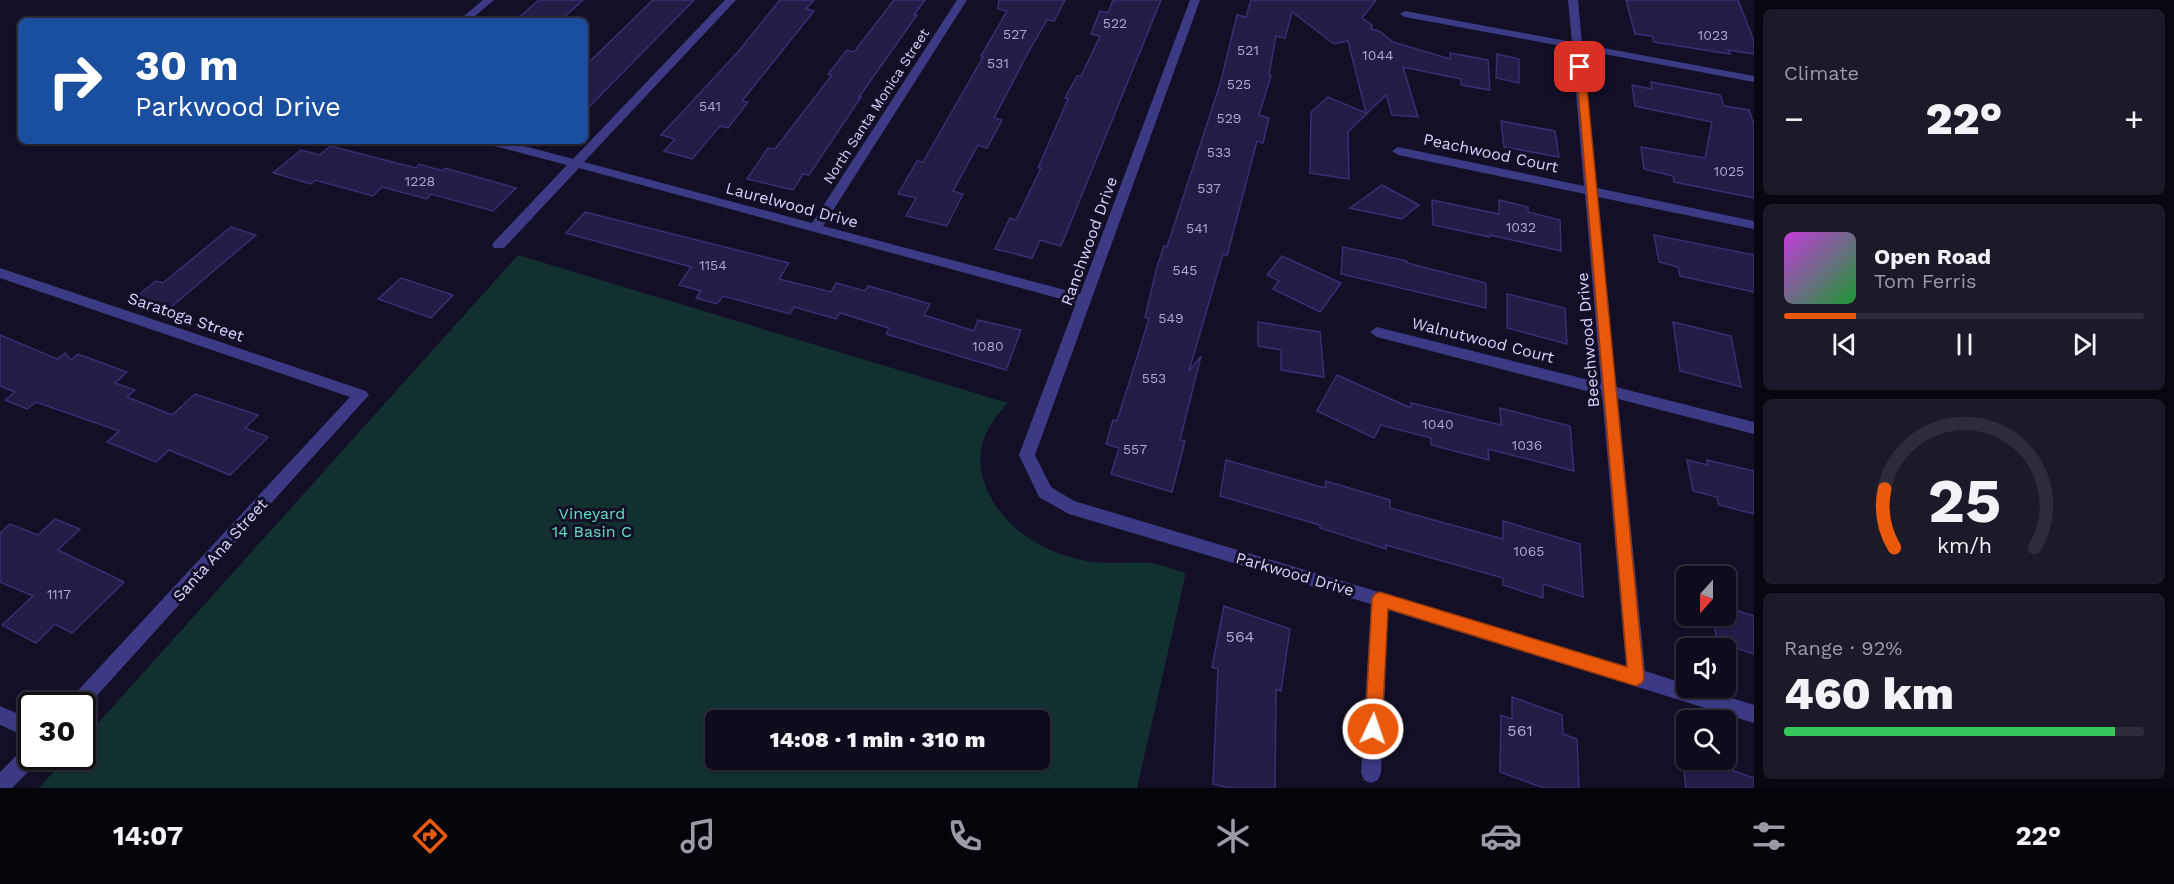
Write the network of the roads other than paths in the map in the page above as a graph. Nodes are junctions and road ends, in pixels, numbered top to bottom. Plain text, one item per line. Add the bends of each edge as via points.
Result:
1 (489, 0) edge
2 (731, 0) edge
3 (962, 0) edge
4 (1195, 0) edge
5 (1573, 0) edge
6 (1405, 14) dead end
7 (467, 18) edge
8 (1578, 47) junction
9 (1754, 79) edge
10 (502, 144) edge
11 (1398, 151) dead end
12 (576, 164) junction
13 (1592, 191) junction
14 (1754, 225) edge
15 (815, 228) junction
16 (499, 246) dead end
17 (0, 273) edge
18 (1085, 300) junction
19 (1377, 332) dead end
20 (1610, 391) junction
21 (361, 395) joint
22 (1754, 428) edge
23 (1045, 492) joint
24 (1380, 599) junction
25 (1636, 678) junction
26 (90, 692) edge
27 (1754, 714) edge
28 (0, 715) edge
29 (18, 723) edge
30 (18, 768) edge
31 (1371, 773) dead end
32 (0, 786) edge

1 - 7 street
2 - 12 street
3 - 15 street, North Santa Monica Street
4 - 18 street, Ranchwood Drive
5 - 8 street, Beechwood Drive
6 - 8 street
8 - 9 street
8 - 13 street, Beechwood Drive
10 - 12 street, Laurelwood Drive
11 - 13 street, Peachwood Court
12 - 15 street, Laurelwood Drive
12 - 16 street
13 - 14 street, Peachwood Court
13 - 20 street, Beechwood Drive
15 - 18 street, Laurelwood Drive
17 - 21 street, Saratoga Street
18 - 23 street, Ranchwood Drive via 1027,455
19 - 20 street, Walnutwood Court
20 - 22 street, Walnutwood Court
20 - 25 street, Beechwood Drive
21 - 26 street, Santa Ana Street
23 - 24 street, Parkwood Drive via 1069,507
24 - 25 street, Parkwood Drive
24 - 31 street
25 - 27 street, Parkwood Drive
28 - 29 street
30 - 32 street

